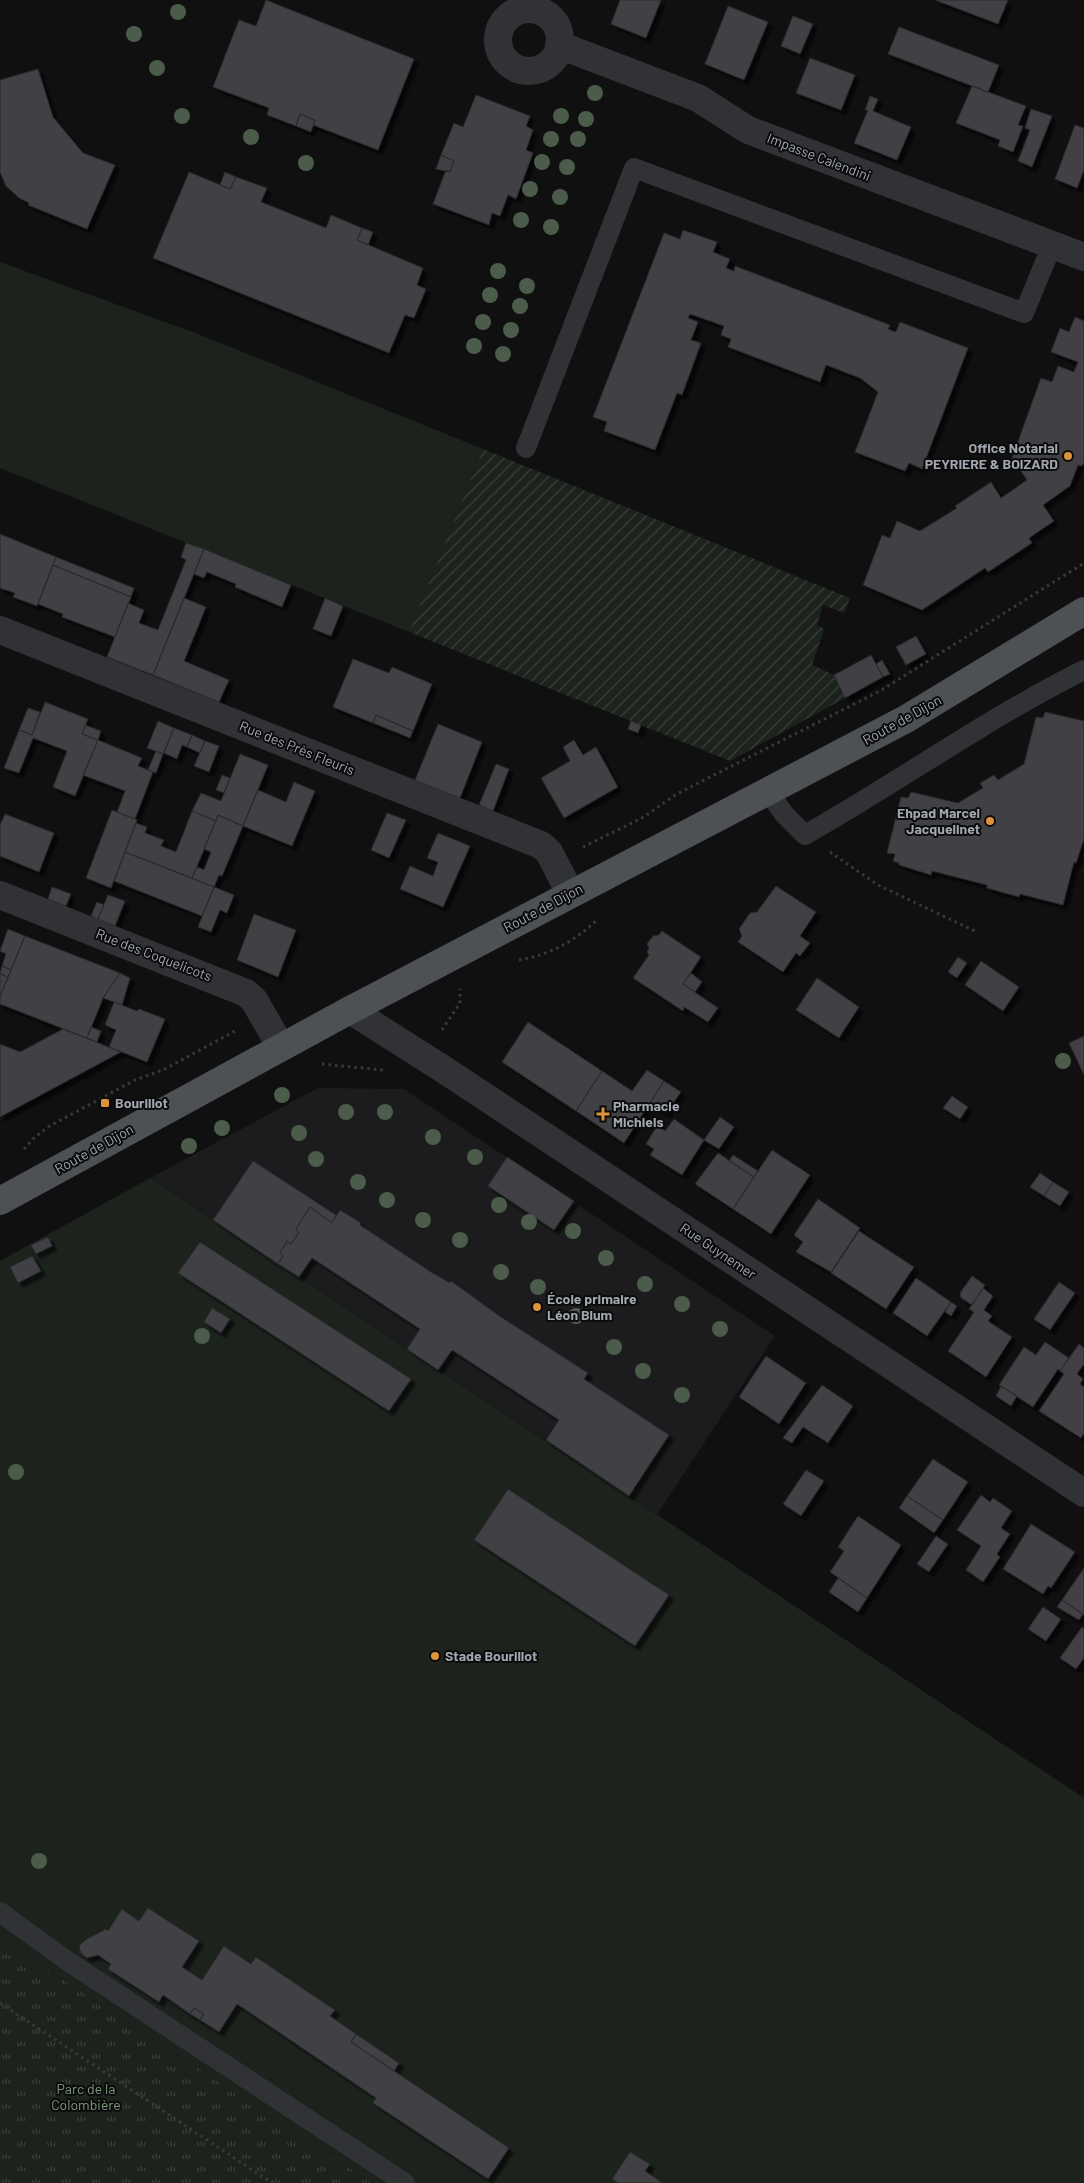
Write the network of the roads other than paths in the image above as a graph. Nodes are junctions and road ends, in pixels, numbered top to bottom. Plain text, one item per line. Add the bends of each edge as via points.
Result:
1 (559, 45) dead end
2 (1052, 245) junction
3 (1084, 257) edge
4 (526, 448) dead end
5 (1084, 611) edge
6 (0, 630) edge
7 (1084, 670) edge
8 (768, 792) junction
9 (570, 893) junction
10 (0, 895) edge
11 (350, 1010) junction
12 (281, 1047) junction
13 (0, 1201) edge
14 (1084, 1493) edge
15 (0, 1912) edge
16 (405, 2183) edge

1 - 2 street, Impasse Calendini via 698,98 748,130
2 - 3 street, Impasse Calendini
2 - 4 lane via 1024,313 634,168
5 - 8 main road, Route de Dijon via 906,719
6 - 9 street, Rue des Près Fleuris via 542,846 554,860
7 - 8 lane via 1041,691 805,835
8 - 9 main road, Route de Dijon
9 - 11 main road, Route de Dijon
10 - 12 street, Rue des Coquelicots via 246,993 254,1000
11 - 12 main road, Route de Dijon
11 - 14 street, Rue Guynemer
12 - 13 main road, Route de Dijon
15 - 16 lane via 66,1960

